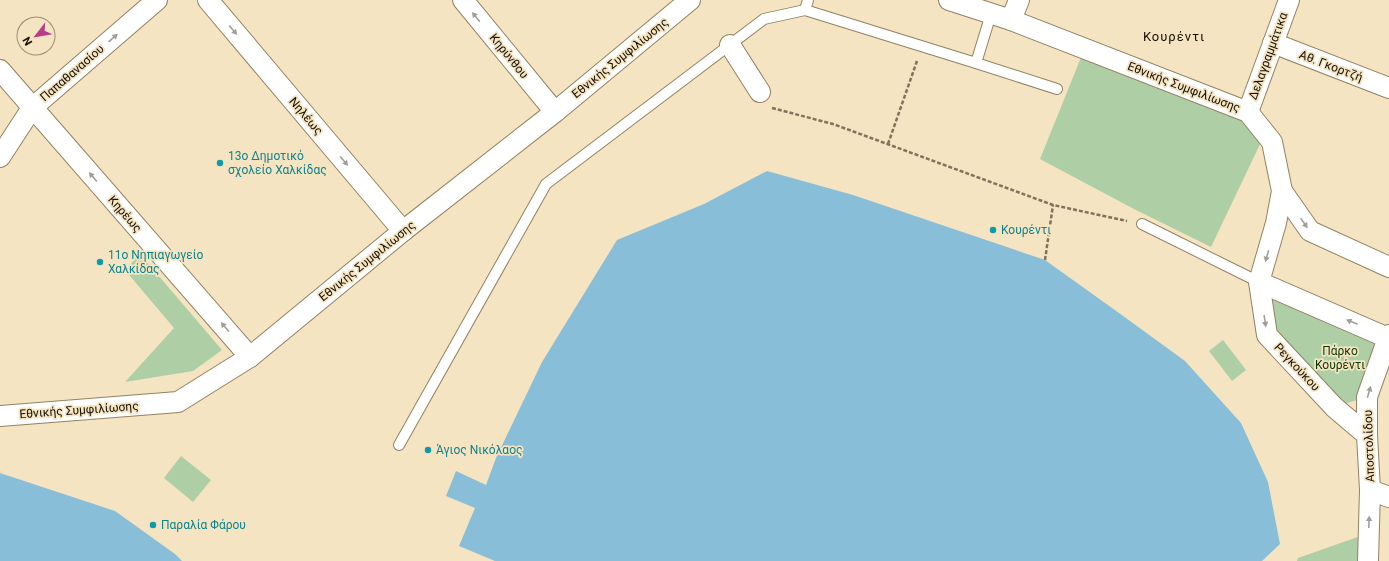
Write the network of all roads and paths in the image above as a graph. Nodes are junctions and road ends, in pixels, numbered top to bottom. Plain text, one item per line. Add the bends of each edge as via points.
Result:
1 (158, 0) edge
2 (208, 0) edge
3 (463, 0) edge
4 (690, 0) edge
5 (808, 0) edge
6 (949, 0) edge
7 (1019, 0) edge
8 (1289, 0) edge
9 (805, 10) junction
10 (991, 14) junction
11 (1011, 20) junction
12 (1273, 43) junction
13 (730, 45) junction
14 (922, 46) junction
15 (976, 63) junction
16 (0, 70) edge
17 (1389, 88) edge
18 (1057, 89) dead end
19 (765, 100) joint
20 (32, 108) junction
21 (555, 112) junction
22 (1248, 112) junction
23 (888, 144) junction
24 (0, 157) edge
25 (1282, 191) junction
26 (1053, 205) junction
27 (1142, 224) joint
28 (403, 231) junction
29 (1045, 260) dead end
30 (1389, 267) edge
31 (1259, 282) junction
32 (1388, 336) edge
33 (250, 357) junction
34 (0, 416) edge
35 (1367, 435) junction
36 (399, 445) dead end
37 (1370, 490) junction
38 (1389, 497) edge
39 (1368, 561) edge

20 -> 1 street, Παπαθανασίου
2 -> 28 street, Νηλέως
21 -> 3 street, Κηρύνθου
4 - 21 street, Εθνικής Συμφιλίωσης
5 - 9 lane
6 - 10 street, Εθνικής Συμφιλίωσης
7 - 11 street
8 - 12 street, Δελαγραμμάτικα
9 - 13 lane via 764,19
9 - 14 lane
10 - 11 street, Εθνικής Συμφιλίωσης
10 - 15 lane
11 - 22 street, Εθνικής Συμφιλίωσης
12 - 17 street, Αθ. Γκορτζή
12 - 22 street, Δελαγραμμάτικα
13 - 19 street
13 - 36 lane via 546,184
14 - 15 lane
14 - 23 path
15 - 18 lane
16 - 20 street, Κηρέως
19 - 23 path
20 - 24 street, Παπαθανασίου
33 -> 20 street, Κηρέως
21 - 28 street, Εθνικής Συμφιλίωσης
22 - 25 street, Εθνικής Συμφιλίωσης via 1272,142
23 - 26 path
25 -> 30 street via 1310,231
25 -> 31 street, Εθνικής Συμφιλίωσης via 1276,223
26 - 27 path
26 - 29 path
27 - 31 lane
28 - 33 street, Εθνικής Συμφιλίωσης
32 -> 31 street
31 -> 35 street, Ρεγκούκου via 1267,335 1334,407
35 -> 32 street, Αποστολίδου via 1367,397
33 - 34 street, Εθνικής Συμφιλίωσης via 178,402
35 - 37 street, Αποστολίδου
37 - 38 street
39 -> 37 street, Αποστολίδου

